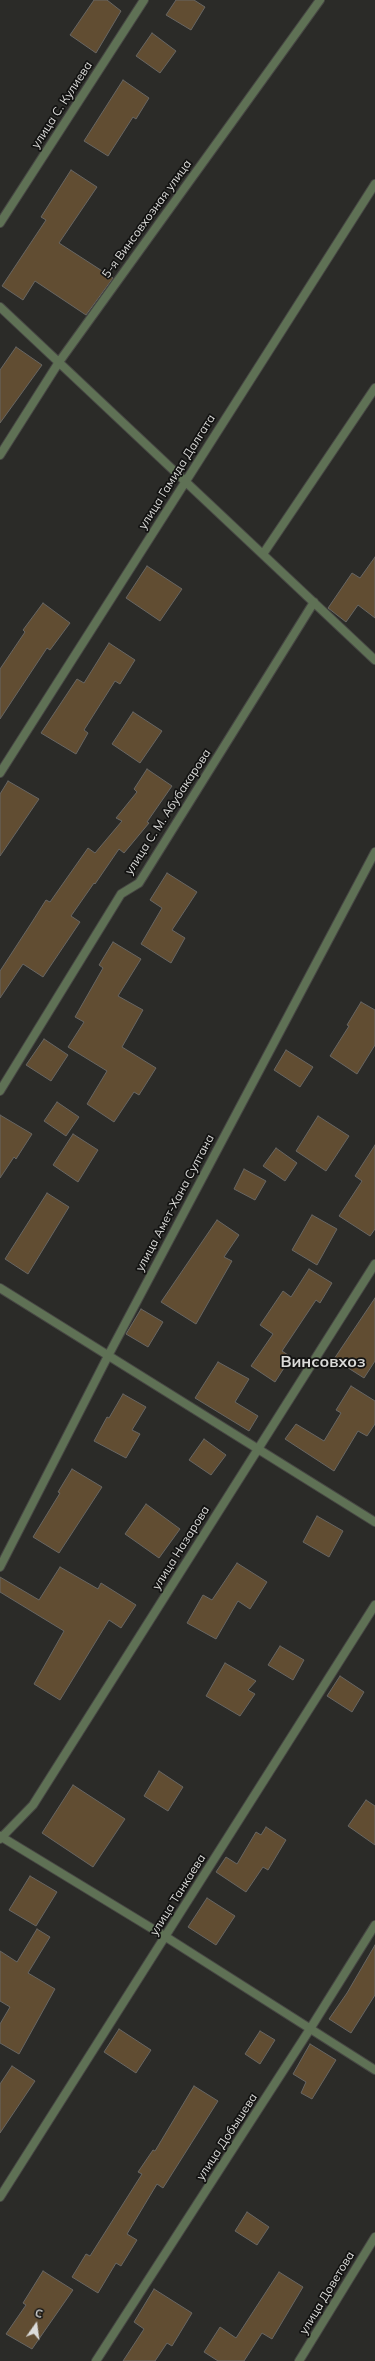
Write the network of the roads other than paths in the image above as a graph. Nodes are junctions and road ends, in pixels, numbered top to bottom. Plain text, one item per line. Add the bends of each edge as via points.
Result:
1 (144, 0) edge
2 (320, 0) edge
3 (375, 184) edge
4 (0, 223) edge
5 (0, 307) edge
6 (59, 362) junction
7 (375, 388) edge
8 (0, 455) edge
9 (185, 481) junction
10 (263, 554) junction
11 (314, 602) junction
12 (375, 660) edge
13 (0, 773) edge
14 (375, 852) edge
15 (0, 1091) edge
16 (375, 1264) edge
17 (0, 1288) edge
18 (109, 1354) junction
19 (257, 1449) junction
20 (375, 1522) edge
21 (0, 1567) edge
22 (375, 1605) edge
23 (1, 1837) edge
24 (375, 1925) edge
25 (166, 1937) junction
26 (310, 2029) junction
27 (375, 2070) edge
28 (0, 2197) edge
29 (375, 2237) edge
30 (96, 2361) edge
31 (299, 2361) edge

1 - 4 street, улица С. Кулиева
2 - 6 street, 5-я Винсовхозная улица
3 - 9 street, улица Гамида Далгата
5 - 6 street
6 - 8 street, 5-я Винсовхозная улица
6 - 9 street
7 - 10 street
9 - 10 street
9 - 13 street, улица Гамида Далгата
10 - 11 street
11 - 12 street
11 - 15 street, улица С. М. Абубакарова via 139,883 121,894
14 - 18 street, улица Амет-Хана Султана
16 - 19 street, улица Назарова
17 - 18 street
18 - 19 street
18 - 21 street, улица Амет-Хана Султана
19 - 20 street
19 - 23 street, улица Назарова via 33,1805
22 - 25 street, улица Танкаева
23 - 25 street
24 - 26 street, улица Добышева
25 - 26 street
25 - 28 street, улица Танкаева
26 - 27 street
26 - 30 street, улица Добышева
29 - 31 street, улица Доветова

